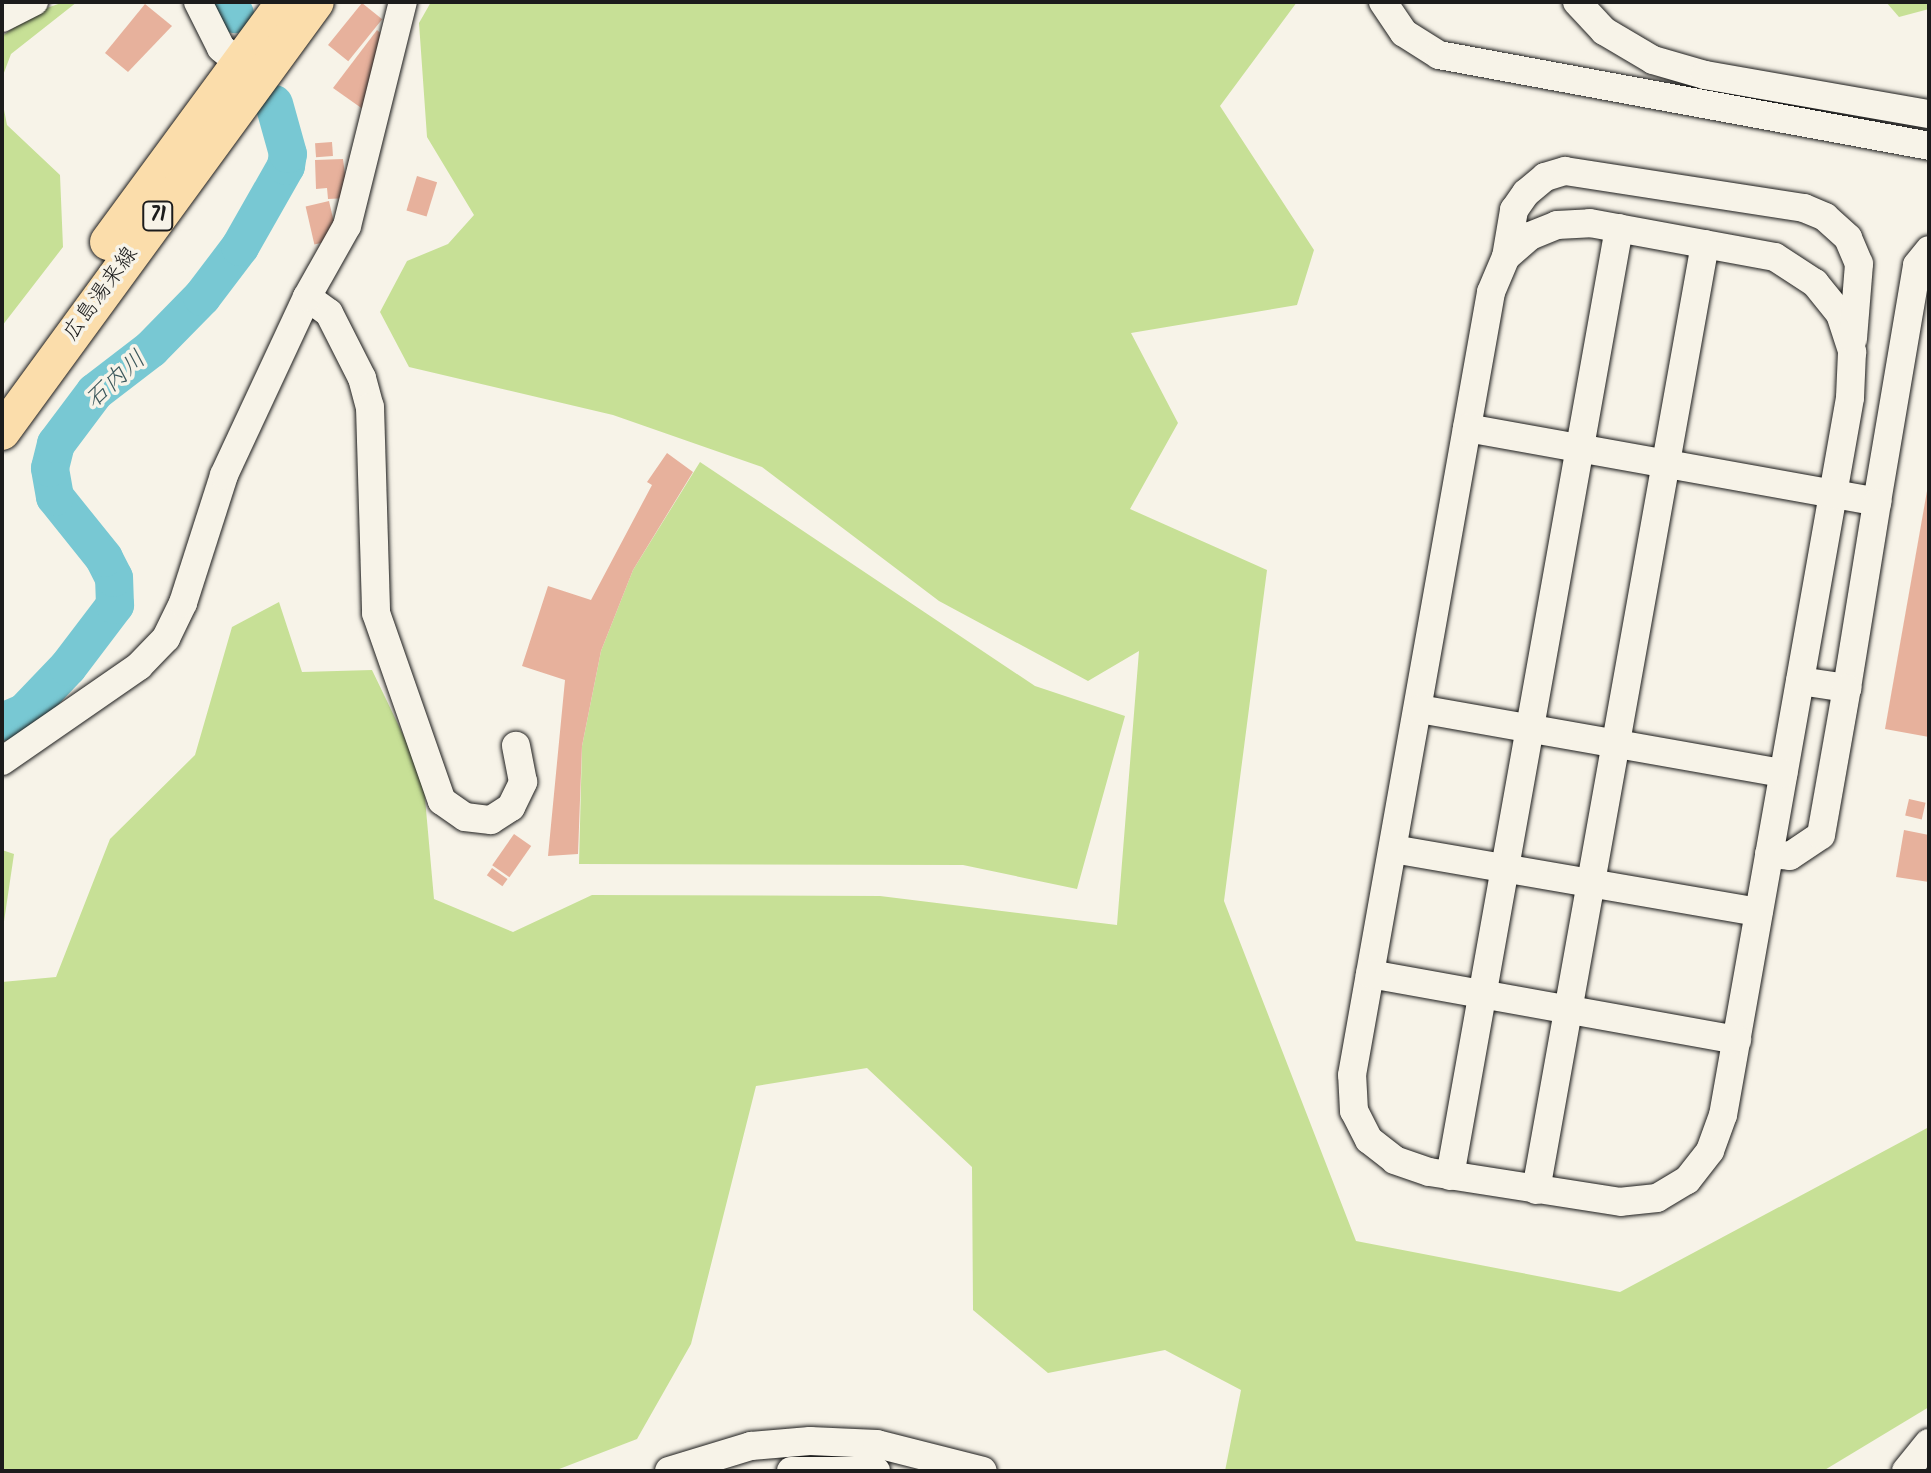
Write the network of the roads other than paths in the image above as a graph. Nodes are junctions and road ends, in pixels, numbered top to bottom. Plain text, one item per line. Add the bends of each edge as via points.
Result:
1 (34, 2) edge
2 (198, 2) edge
3 (284, 2) edge
4 (316, 2) edge
5 (403, 2) edge
6 (1383, 2) edge
7 (1577, 2) edge
8 (2, 18) edge
9 (238, 62) junction
10 (1929, 114) edge
11 (1929, 146) edge
12 (1619, 228) junction
13 (1705, 244) junction
14 (1929, 250) edge
15 (1506, 257) junction
16 (307, 297) junction
17 (1852, 352) junction
18 (2, 390) edge
19 (1467, 428) junction
20 (2, 432) edge
21 (1580, 448) junction
22 (1666, 463) junction
23 (1833, 493) junction
24 (1877, 502) junction
25 (1800, 681) junction
26 (1847, 688) junction
27 (1419, 709) junction
28 (1530, 729) junction
29 (1617, 745) junction
30 (516, 746) dead end
31 (2, 761) edge
32 (1783, 773) junction
33 (1393, 849) junction
34 (1769, 854) junction
35 (1505, 868) junction
36 (1592, 883) junction
37 (1759, 912) junction
38 (1370, 974) junction
39 (1482, 994) junction
40 (1569, 1010) junction
41 (1737, 1040) junction
42 (1450, 1176) junction
43 (1536, 1190) junction
44 (1929, 1443) edge
45 (669, 1471) edge
46 (791, 1471) edge
47 (876, 1471) edge
48 (983, 1471) edge
49 (1906, 1471) edge

1 - 8 street
2 - 9 street via 221,48
3 - 9 main road, 広島湯来線 / 71
4 - 20 main road, 広島湯来線 / 71
5 - 16 street via 347,226
6 - 11 street via 1404,33 1439,55
7 - 10 street via 1604,31 1653,60 1705,75
9 - 18 main road, 広島湯来線 / 71
12 - 13 street
12 - 15 street via 1557,225 1530,236
12 - 21 street
13 - 17 street via 1775,257 1815,283 1840,314
13 - 22 street
14 - 24 street via 1917,265
15 - 17 street via 1514,210 1545,177 1592,172 1804,208 1825,217 1848,238 1859,264
15 - 19 street via 1491,292
16 - 30 street via 329,313 362,378 370,407 376,613 442,801 465,817 478,819 491,820 511,807 523,782
16 - 31 street via 224,475 183,603 166,638 139,666
17 - 23 street
19 - 21 street
19 - 27 street
21 - 22 street
21 - 28 street
22 - 23 street
22 - 29 street
23 - 24 street
23 - 25 street
24 - 26 street
25 - 26 street
25 - 32 street
26 - 34 street via 1821,835 1790,856
27 - 28 street
27 - 33 street
28 - 29 street
28 - 35 street
29 - 32 street
29 - 36 street
32 - 34 street
33 - 35 street
33 - 38 street
34 - 37 street
35 - 36 street
35 - 39 street
36 - 37 street
36 - 40 street
37 - 41 street
38 - 39 street
38 - 42 street via 1352,1075 1354,1111 1369,1140 1395,1160
39 - 40 street
39 - 42 street
40 - 41 street
40 - 43 street
41 - 43 street via 1723,1115 1710,1151 1687,1180 1657,1198 1621,1202
42 - 43 street
44 - 49 street
45 - 48 street via 751,1446 810,1441 877,1444
46 - 47 street

